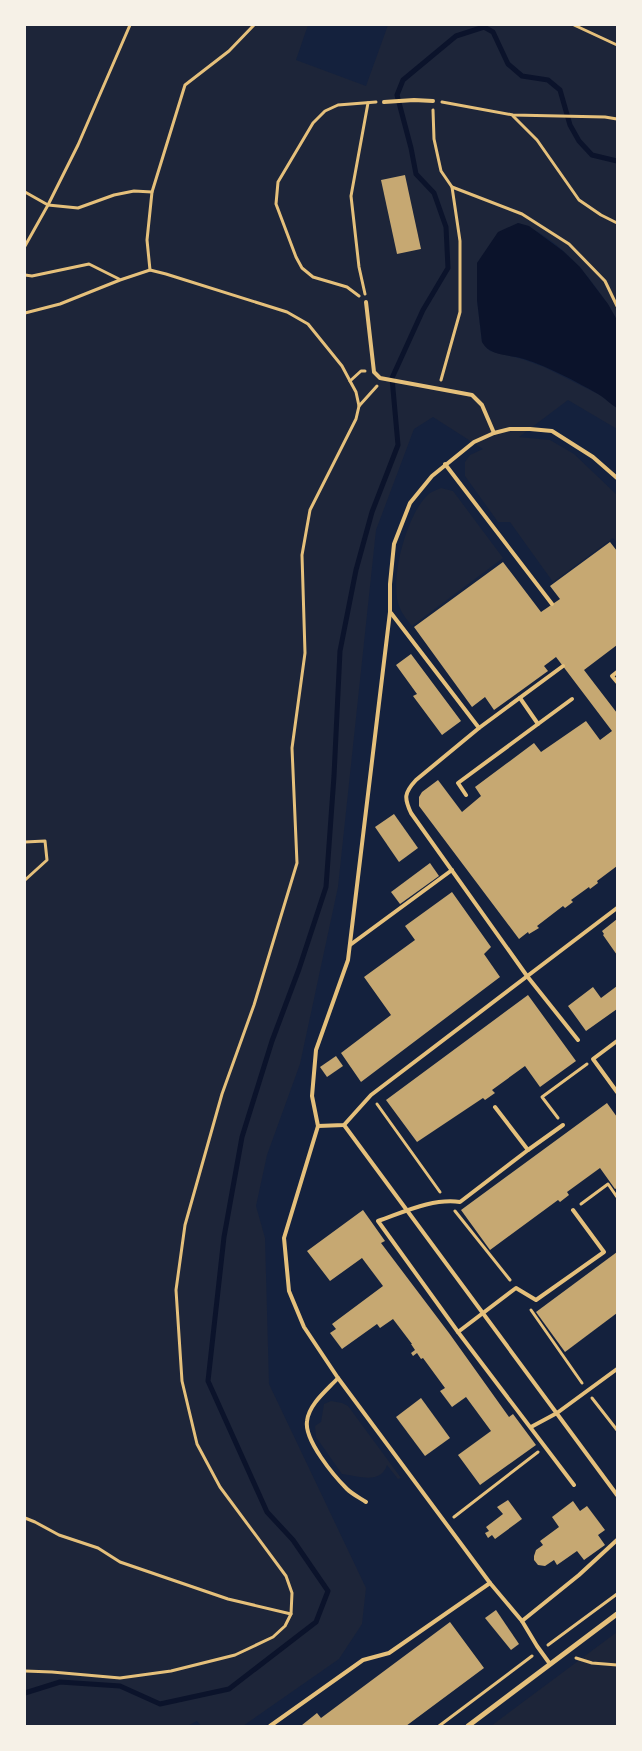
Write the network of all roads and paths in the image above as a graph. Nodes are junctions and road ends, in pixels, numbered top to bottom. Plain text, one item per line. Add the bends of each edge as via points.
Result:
1 (130, 25) edge
2 (254, 25) edge
3 (574, 25) edge
4 (617, 46) edge
5 (433, 101) junction
6 (384, 102) joint
7 (368, 103) junction
8 (513, 116) junction
9 (617, 119) edge
10 (452, 186) junction
11 (25, 192) edge
12 (152, 192) junction
13 (48, 205) junction
14 (617, 223) edge
15 (25, 246) edge
16 (150, 270) junction
17 (25, 275) edge
18 (120, 280) junction
19 (366, 302) junction
20 (617, 306) edge
21 (25, 313) edge
22 (374, 372) junction
23 (380, 378) junction
24 (350, 381) junction
25 (438, 388) junction
26 (359, 406) junction
27 (494, 433) junction
28 (446, 464) junction
29 (617, 478) edge
30 (552, 604) dead end
31 (390, 612) junction
32 (563, 666) dead end
33 (617, 672) edge
34 (617, 682) edge
35 (520, 698) junction
36 (572, 699) dead end
37 (538, 724) junction
38 (479, 728) junction
39 (466, 795) dead end
40 (25, 842) edge
41 (452, 870) junction
42 (25, 880) edge
43 (617, 908) edge
44 (350, 944) junction
45 (527, 976) junction
46 (578, 1040) dead end
47 (617, 1040) edge
48 (587, 1064) dead end
49 (617, 1092) edge
50 (370, 1095) junction
51 (495, 1106) dead end
52 (344, 1125) junction
53 (563, 1125) joint
54 (318, 1126) junction
55 (528, 1150) junction
56 (617, 1196) edge
57 (446, 1200) junction
58 (573, 1210) joint
59 (408, 1211) junction
60 (516, 1288) junction
61 (482, 1313) junction
62 (458, 1332) junction
63 (617, 1369) edge
64 (338, 1378) junction
65 (587, 1391) junction
66 (556, 1413) junction
67 (531, 1427) junction
68 (617, 1430) edge
69 (545, 1447) junction
70 (574, 1485) dead end
71 (617, 1495) edge
72 (366, 1502) dead end
73 (25, 1518) edge
74 (446, 1524) junction
75 (617, 1540) edge
76 (490, 1583) junction
77 (617, 1594) edge
78 (291, 1614) junction
79 (617, 1614) edge
80 (522, 1621) junction
81 (540, 1650) junction
82 (564, 1654) junction
83 (550, 1664) junction
84 (617, 1665) edge
85 (25, 1671) edge
86 (270, 1726) edge
87 (439, 1726) edge
88 (468, 1726) edge

1 - 13 path
2 - 12 path via 229,51 185,85
3 - 4 path
5 - 6 lane
5 - 8 path
5 - 10 path via 434,139 441,171
6 - 7 path
7 - 19 path via 351,196
7 - 19 path via 338,105 325,111 313,123 278,182 276,204 302,268 313,277 347,288
8 - 9 path
8 - 14 path via 537,140 579,200
10 - 20 path via 522,214 569,244 605,281
10 - 25 path via 460,241 460,312
11 - 13 path
12 - 13 path via 114,195 78,208
12 - 16 path via 147,240
13 - 15 path
16 - 18 path
16 - 24 path via 287,312 308,324
17 - 18 path via 89,264
18 - 21 path via 60,304
19 - 22 lane
22 - 23 lane
22 - 24 path via 361,371
23 - 25 lane
23 - 26 path via 376,389
24 - 26 path
25 - 27 lane via 472,395 482,405
26 - 78 path via 356,419 310,510 302,555 305,653 292,748 297,863 254,1005 222,1094 185,1225 176,1290 182,1381 197,1444 220,1487 286,1576 292,1593
27 - 28 lane via 474,442
27 - 29 lane via 530,428 552,431 593,457
28 - 30 lane
28 - 31 lane via 410,503 394,544
31 - 38 lane
31 - 44 lane
32 - 35 lane
33 - 34 lane via 612,676
35 - 37 lane
35 - 38 lane
36 - 37 lane
37 - 39 lane via 458,783
38 - 41 lane via 407,790 406,802 411,813
40 - 42 path via 45,841 47,860
41 - 44 lane
41 - 45 lane
43 - 45 lane
44 - 54 lane via 348,960 316,1050 312,1096
45 - 46 lane
45 - 50 lane
47 - 49 lane via 592,1059
48 - 53 path via 542,1097
50 - 52 lane
50 - 57 path
51 - 55 lane
52 - 54 lane
52 - 59 lane
53 - 55 lane
54 - 64 lane via 284,1238 289,1291 304,1327
55 - 57 lane via 460,1202
56 - 58 path via 608,1184
57 - 59 lane
57 - 60 path
58 - 60 lane via 604,1252 536,1300
59 - 61 lane
59 - 62 lane via 378,1221
60 - 61 lane
60 - 65 path
61 - 62 lane
61 - 66 lane
62 - 67 lane
63 - 65 lane
64 - 72 lane via 312,1406 307,1433 348,1490
64 - 74 lane
65 - 66 lane
65 - 68 path
66 - 67 lane
66 - 71 lane
67 - 69 lane
69 - 70 lane
69 - 74 path
73 - 78 path via 98,1548 120,1562 228,1599
74 - 76 lane
75 - 80 lane
76 - 80 lane
76 - 86 lane via 389,1653 363,1660
77 - 81 path
78 - 85 path via 285,1626 273,1637 235,1655 171,1671 120,1678
79 - 82 street
80 - 81 lane
81 - 83 lane
81 - 87 path
82 - 83 street
82 - 84 path via 592,1663
83 - 88 street

